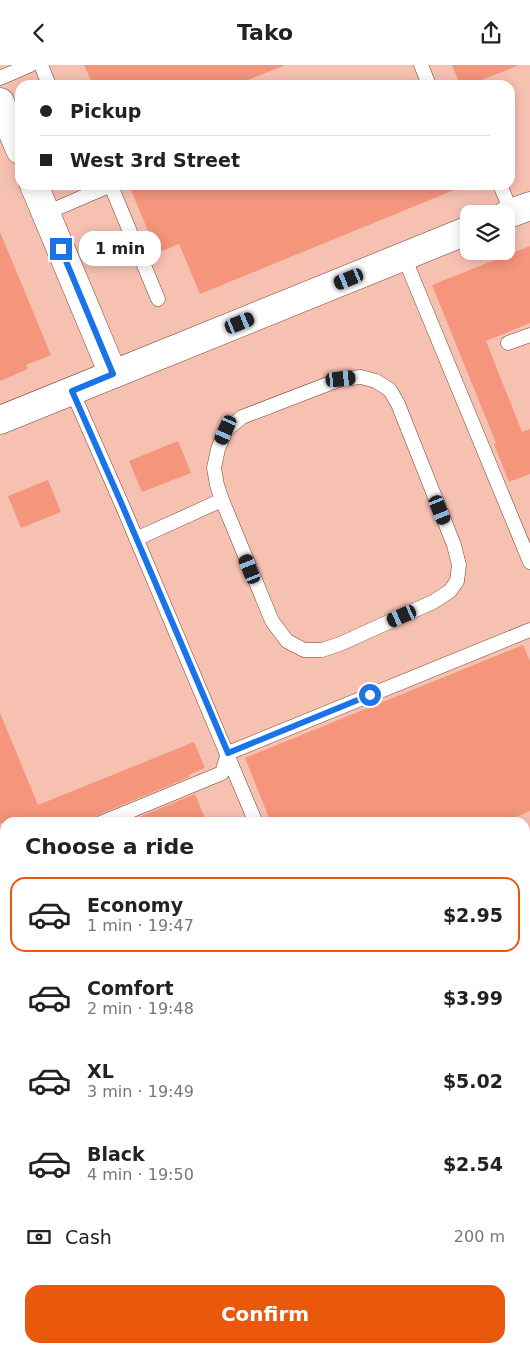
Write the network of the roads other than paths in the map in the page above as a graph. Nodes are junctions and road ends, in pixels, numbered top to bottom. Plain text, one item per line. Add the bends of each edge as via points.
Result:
1 (30, 65) edge
2 (41, 65) edge
3 (421, 65) edge
4 (0, 78) edge
5 (48, 80) edge
6 (427, 80) edge
7 (0, 102) edge
8 (15, 138) edge
9 (36, 190) edge
10 (99, 190) edge
11 (113, 190) edge
12 (503, 190) edge
13 (516, 211) edge
14 (46, 213) junction
15 (460, 234) edge
16 (404, 257) junction
17 (158, 299) dead end
18 (530, 335) edge
19 (508, 343) dead end
20 (113, 374) junction
21 (72, 391) junction
22 (0, 420) edge
23 (222, 500) junction
24 (136, 539) junction
25 (530, 562) edge
26 (530, 630) edge
27 (228, 753) junction
28 (116, 817) edge
29 (254, 817) edge

1 - 4 lane
2 - 5 lane
3 - 6 lane
7 - 8 street
9 - 14 street
10 - 14 lane
11 - 17 lane
12 - 13 lane
14 - 20 street
15 - 16 street
16 - 20 street
16 - 25 lane
18 - 19 lane
20 - 21 street
21 - 22 street
21 - 24 lane
23 - 23 lane via 272,621 287,641 304,650 322,650 340,644 434,602 450,591 457,581 459,565 454,545 398,404 390,390 376,381 361,377 341,379 242,417 226,430 218,449 214,468
23 - 24 lane
24 - 27 lane
26 - 27 lane
27 - 28 lane via 222,773
27 - 29 lane

